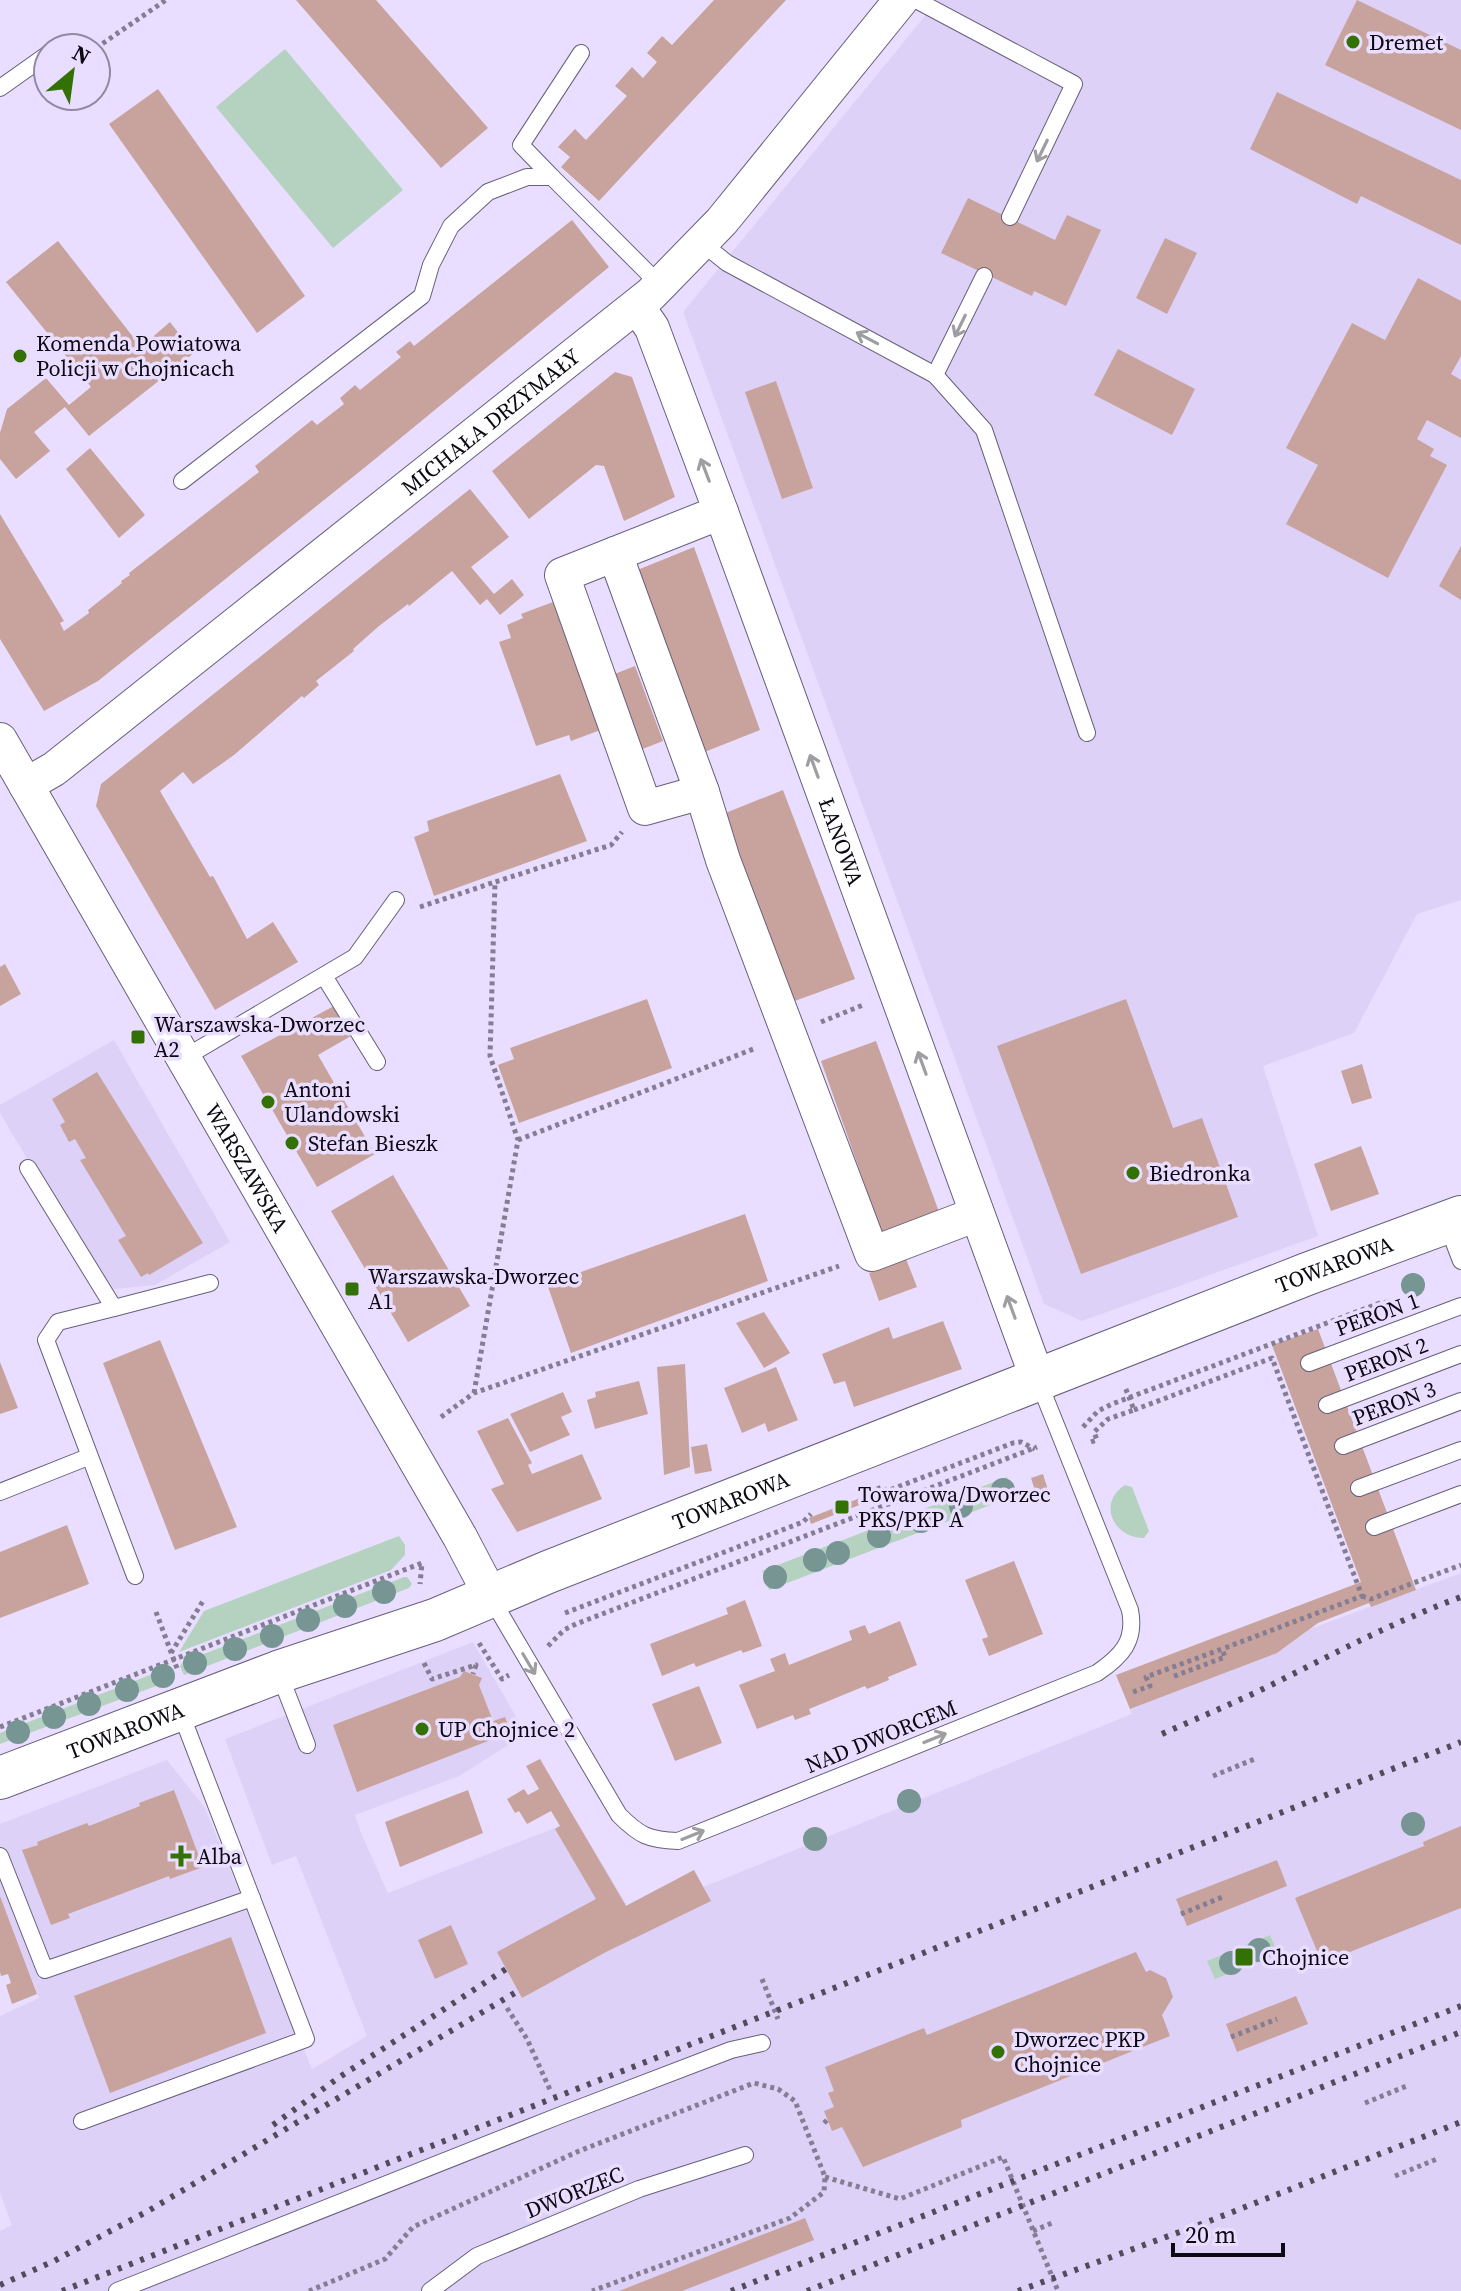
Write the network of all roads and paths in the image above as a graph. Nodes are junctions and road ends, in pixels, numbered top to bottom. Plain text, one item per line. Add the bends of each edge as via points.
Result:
1 (166, 0) edge
2 (901, 0) edge
3 (916, 0) edge
4 (112, 37) edge
5 (581, 53) dead end
6 (32, 65) edge
7 (0, 88) edge
8 (552, 177) junction
9 (1010, 217) dead end
10 (702, 243) junction
11 (984, 276) dead end
12 (649, 296) junction
13 (935, 375) junction
14 (182, 481) dead end
15 (721, 512) junction
16 (615, 554) junction
17 (1087, 733) dead end
18 (0, 740) edge
19 (26, 785) junction
20 (702, 792) junction
21 (645, 808) junction
22 (495, 882) junction
23 (396, 900) dead end
24 (382, 920) junction
25 (324, 976) junction
26 (870, 1003) dead end
27 (788, 1036) junction
28 (184, 1058) junction
29 (377, 1062) dead end
30 (518, 1140) junction
31 (28, 1168) dead end
32 (977, 1214) junction
33 (1454, 1219) edge
34 (872, 1254) junction
35 (1461, 1261) edge
36 (210, 1283) dead end
37 (1396, 1302) dead end
38 (1461, 1306) edge
39 (114, 1308) junction
40 (1461, 1354) edge
41 (1309, 1363) dead end
42 (1120, 1375) dead end
43 (1038, 1380) junction
44 (474, 1393) junction
45 (1129, 1398) junction
46 (1461, 1401) edge
47 (1327, 1405) dead end
48 (1134, 1410) junction
49 (441, 1417) dead end
50 (1078, 1431) dead end
51 (1047, 1444) dead end
52 (1084, 1445) dead end
53 (1343, 1446) dead end
54 (1036, 1450) junction
55 (1461, 1450) edge
56 (88, 1457) junction
57 (1359, 1488) dead end
58 (0, 1492) edge
59 (867, 1493) dead end
60 (1461, 1494) edge
61 (822, 1510) dead end
62 (1374, 1527) dead end
63 (1461, 1565) edge
64 (135, 1576) dead end
65 (419, 1587) dead end
66 (491, 1596) junction
67 (1362, 1596) junction
68 (203, 1601) dead end
69 (156, 1612) dead end
70 (565, 1613) dead end
71 (470, 1640) dead end
72 (1222, 1649) junction
73 (487, 1654) junction
74 (541, 1654) dead end
75 (172, 1656) junction
76 (421, 1658) dead end
77 (476, 1665) junction
78 (278, 1672) junction
79 (473, 1674) dead end
80 (1172, 1677) dead end
81 (502, 1679) dead end
82 (1133, 1692) dead end
83 (180, 1695) junction
84 (0, 1727) edge
85 (307, 1745) dead end
86 (1257, 1758) dead end
87 (1213, 1776) dead end
88 (0, 1778) edge
89 (0, 1856) edge
90 (1225, 1896) dead end
91 (252, 1898) junction
92 (1181, 1914) dead end
93 (762, 1979) dead end
94 (507, 2008) dead end
95 (778, 2019) dead end
96 (1277, 2019) dead end
97 (1231, 2037) dead end
98 (762, 2043) dead end
99 (1409, 2085) dead end
100 (1365, 2103) dead end
101 (561, 2115) junction
102 (82, 2121) dead end
103 (745, 2155) dead end
104 (1437, 2159) dead end
105 (1395, 2176) dead end
106 (825, 2177) dead end
107 (1052, 2223) dead end
108 (1033, 2231) junction
109 (117, 2291) edge
110 (430, 2291) edge
111 (1058, 2291) edge

1 - 4 path
2 - 10 street, MICHAŁA DRZYMAŁY
3 -> 9 lane via 1074,84
5 - 8 lane via 521,145
6 - 7 lane
8 - 12 lane
8 - 14 lane via 527,177 488,192 451,226 422,296
10 - 12 street, MICHAŁA DRZYMAŁY
13 -> 10 lane via 727,263
11 -> 13 lane
15 -> 12 street, ŁANOWA via 652,328
12 - 19 street, MICHAŁA DRZYMAŁY via 66,760
13 - 17 lane via 984,430
15 - 16 street
32 -> 15 street, ŁANOWA
16 - 20 street
16 - 21 street via 562,575
18 - 19 street, WARSZAWSKA
19 - 28 street, WARSZAWSKA
20 - 21 street
20 - 27 street
21 - 22 path via 611,845
22 - 24 path
22 - 30 path via 490,1056
23 - 24 lane
24 - 25 lane via 355,957
25 - 28 lane
25 - 29 lane
26 - 27 path
27 - 30 path
27 - 34 street
28 - 66 street, WARSZAWSKA
30 - 44 path
31 - 39 lane
32 - 34 street
43 -> 32 street, ŁANOWA
33 - 35 lane
33 - 43 street, TOWAROWA
34 - 44 path
36 - 39 lane
37 - 45 path via 1380,1303
38 - 41 lane, PERON 1
39 - 56 lane via 58,1322 46,1340
40 - 47 lane, PERON 2
42 - 45 path
43 - 66 street, TOWAROWA
66 -> 43 lane, NAD DWORCEM via 619,1815 654,1840 678,1841 1097,1673 1129,1643 1130,1610
44 - 49 path
45 - 48 path
45 - 50 path via 1104,1407
46 - 53 lane, PERON 3
48 - 52 path via 1108,1419 1094,1432 1097,1440
48 - 67 path via 1272,1358
51 - 54 path
54 - 59 path via 1013,1443 887,1491 882,1487
54 - 74 path via 576,1624
55 - 57 lane
56 - 58 lane
56 - 64 lane
60 - 62 lane
61 - 70 path via 803,1522
63 - 67 path via 1371,1599
65 - 75 path via 422,1563
66 - 78 street, TOWAROWA
67 - 72 path
68 - 75 path
69 - 75 path
71 - 73 path
72 - 80 path via 1225,1657
72 - 82 path via 1146,1677 1150,1686
73 - 77 path
73 - 81 path
75 - 83 path
75 - 84 path
76 - 77 path via 432,1679
77 - 79 path
78 - 83 street, TOWAROWA
78 - 85 lane
83 - 88 street, TOWAROWA
83 - 91 lane
86 - 87 path
89 - 91 lane via 45,1970
90 - 92 path
91 - 102 lane via 306,2039
93 - 95 path
94 - 101 path
96 - 97 path
98 - 101 lane
99 - 100 path
101 - 109 lane
103 - 110 lane, DWORZEC via 639,2189 477,2256
104 - 105 path
106 - 108 path via 900,2199 1003,2157
107 - 108 path
108 - 111 path

